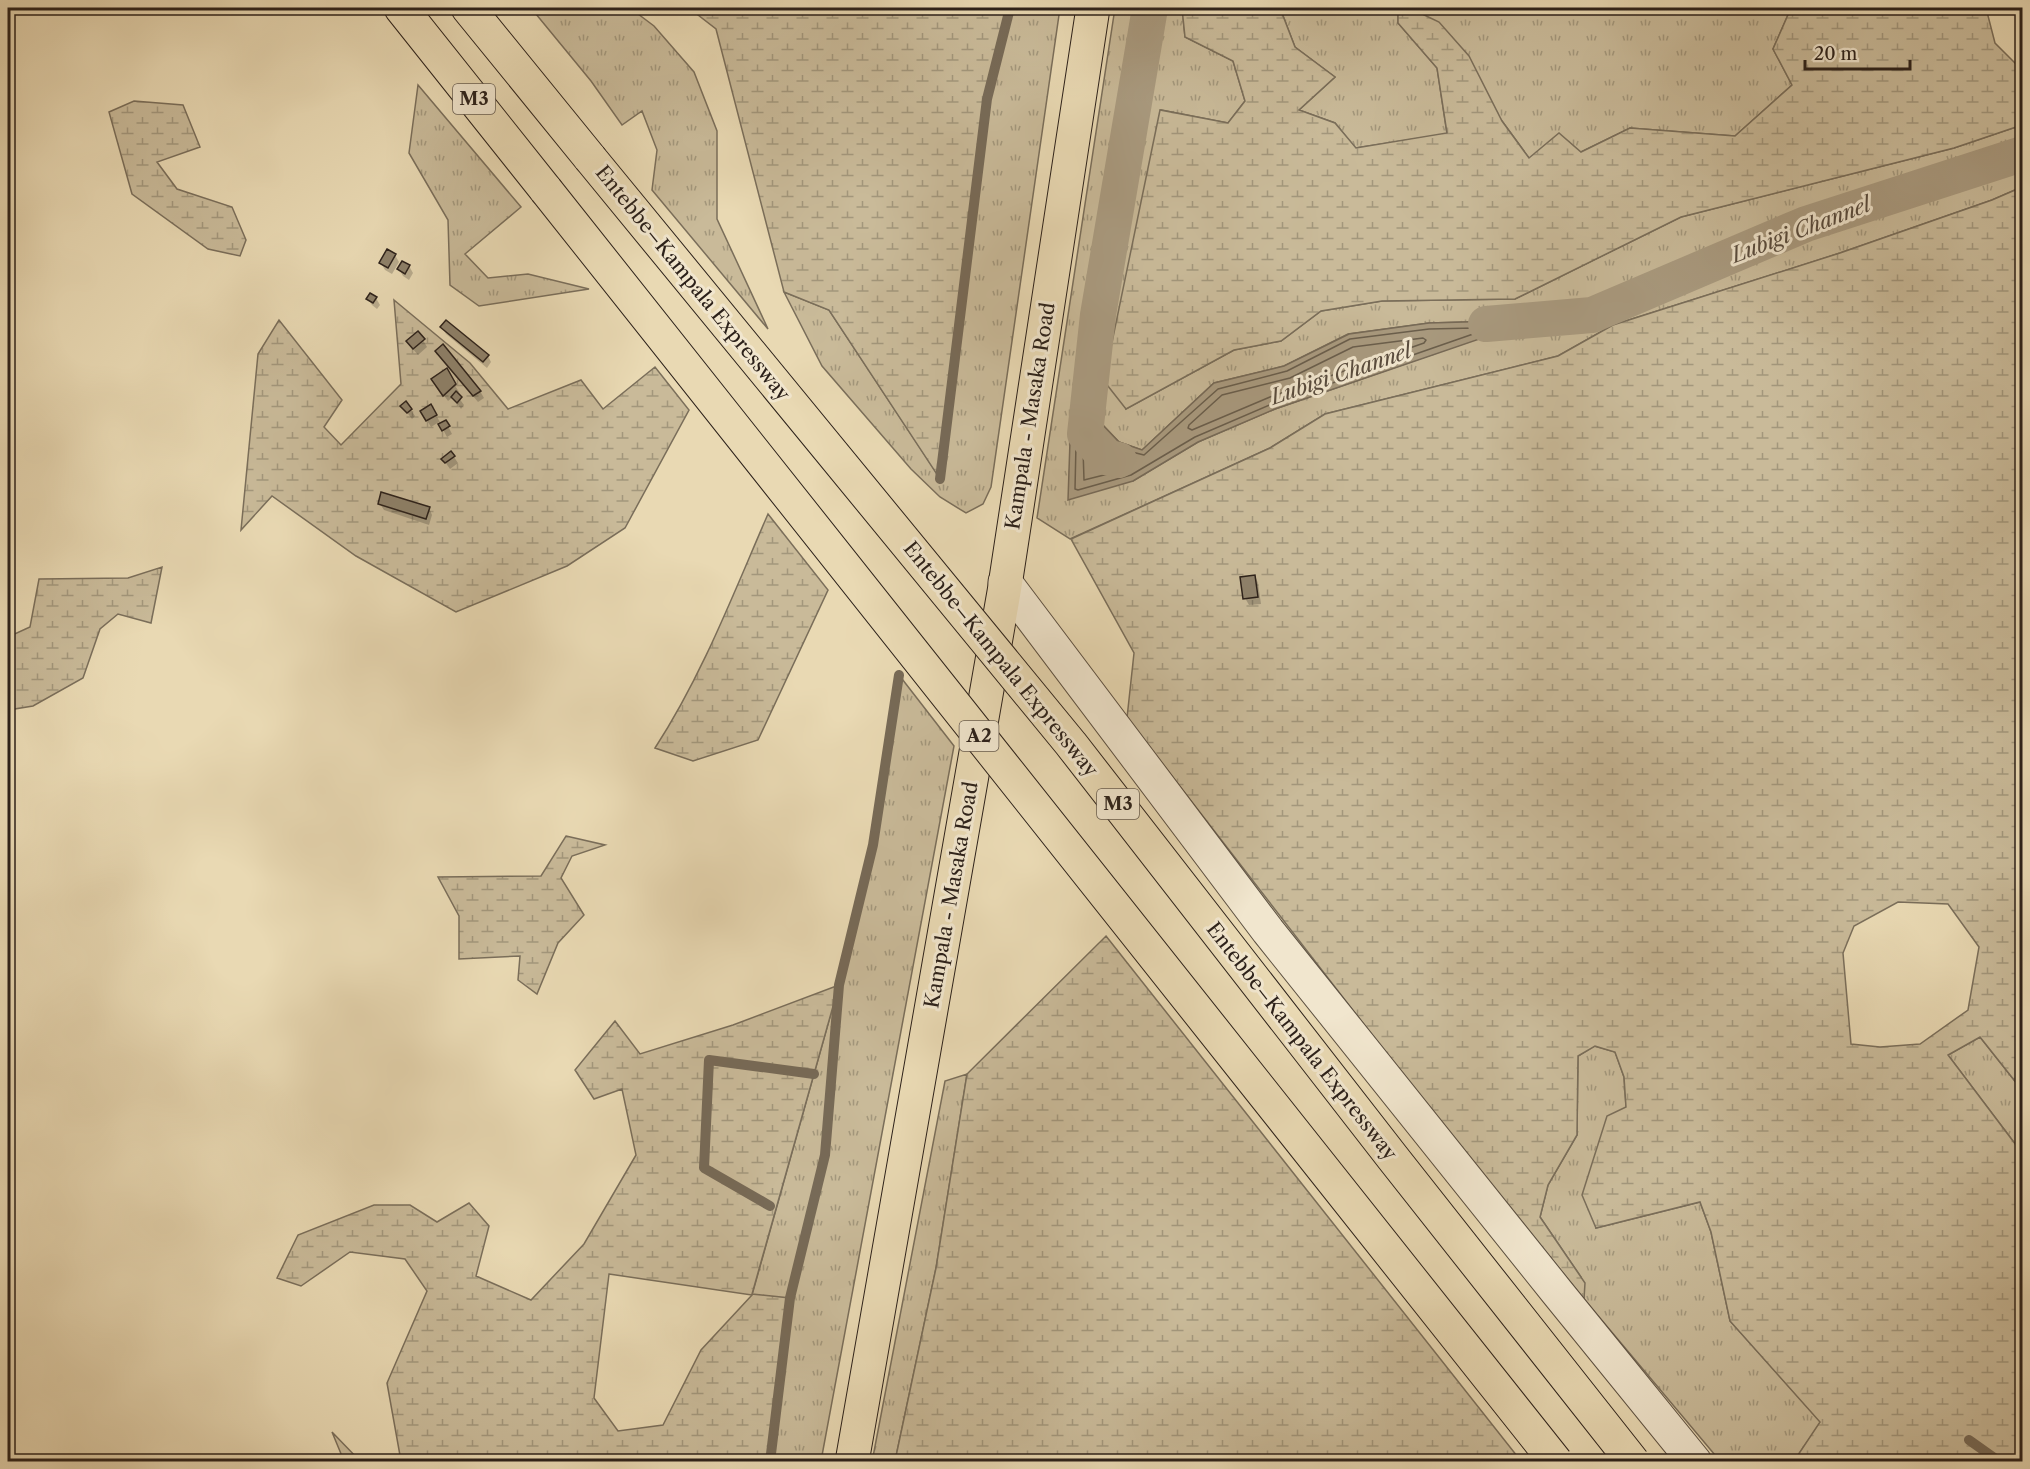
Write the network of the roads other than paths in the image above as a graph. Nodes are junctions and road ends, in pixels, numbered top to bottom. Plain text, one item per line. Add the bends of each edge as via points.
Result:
1 (401, 8) edge
2 (468, 8) edge
3 (1093, 8) edge
4 (1005, 582) junction
5 (852, 1461) edge
6 (1557, 1461) edge
7 (1633, 1461) edge
8 (1695, 1461) edge

1 - 6 highway, M3, bridge
2 - 7 highway, Entebbe–Kampala Expressway / M3, bridge via 1071,744
3 - 4 highway, Kampala - Masaka Road / A2
4 - 5 highway, Kampala - Masaka Road / A2
4 - 8 street via 1268,931

